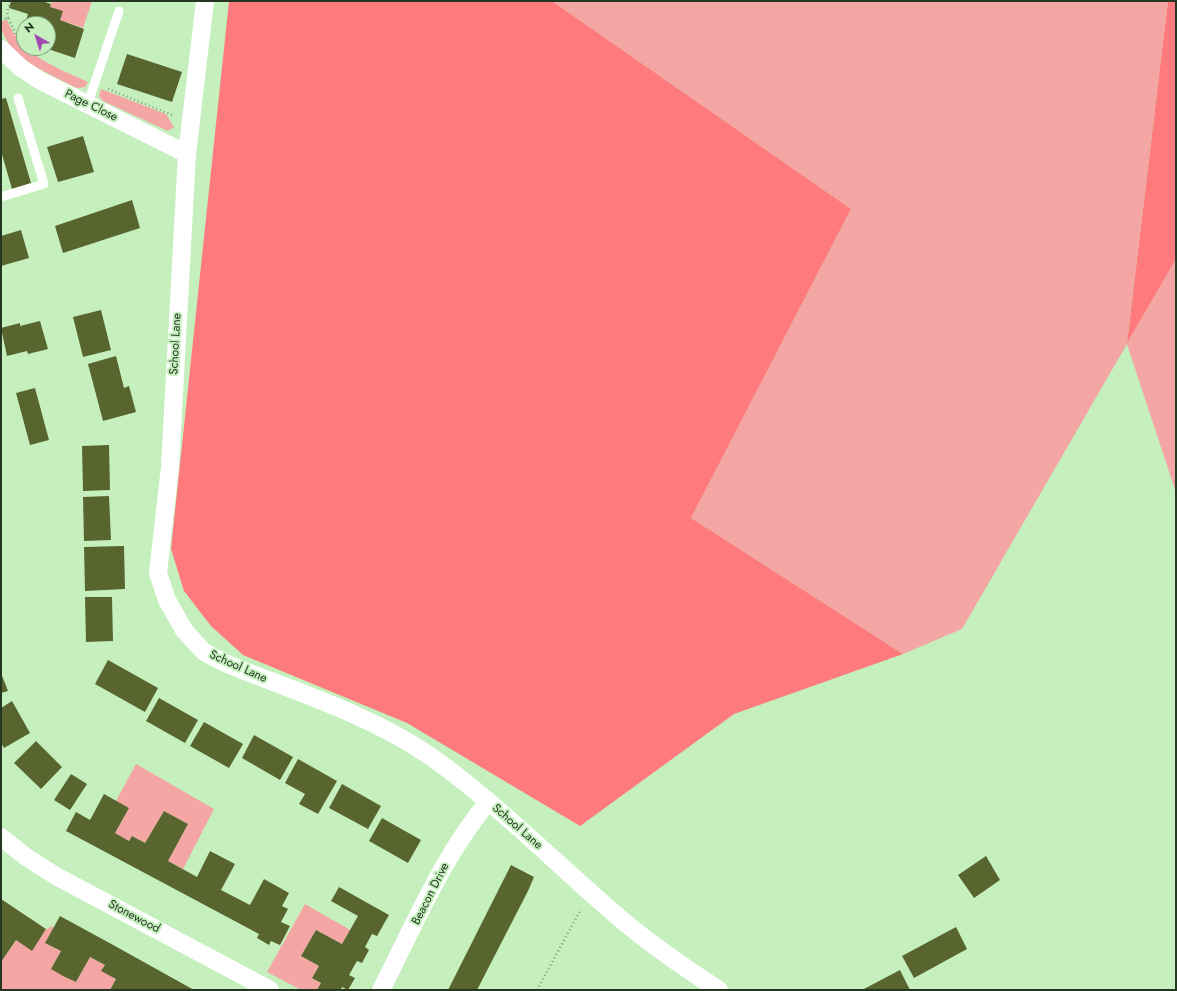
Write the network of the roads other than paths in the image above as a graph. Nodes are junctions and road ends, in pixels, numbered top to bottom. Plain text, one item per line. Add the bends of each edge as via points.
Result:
1 (205, 1) edge
2 (119, 10) dead end
3 (1, 49) edge
4 (18, 98) dead end
5 (88, 104) junction
6 (187, 154) junction
7 (1, 196) edge
8 (488, 802) junction
9 (1, 837) edge
10 (270, 990) edge
11 (381, 990) edge
12 (719, 990) edge

1 - 6 street, School Lane
2 - 5 lane
3 - 5 street, Page Close via 12,61 33,76
4 - 7 lane via 44,184
5 - 6 street, Page Close
6 - 8 street, School Lane via 170,466 158,573 167,600 184,630 204,652 227,664 377,725 430,756
8 - 11 street, Beacon Drive via 454,847
8 - 12 street, School Lane via 647,940
9 - 10 street, Stonewood via 56,876

